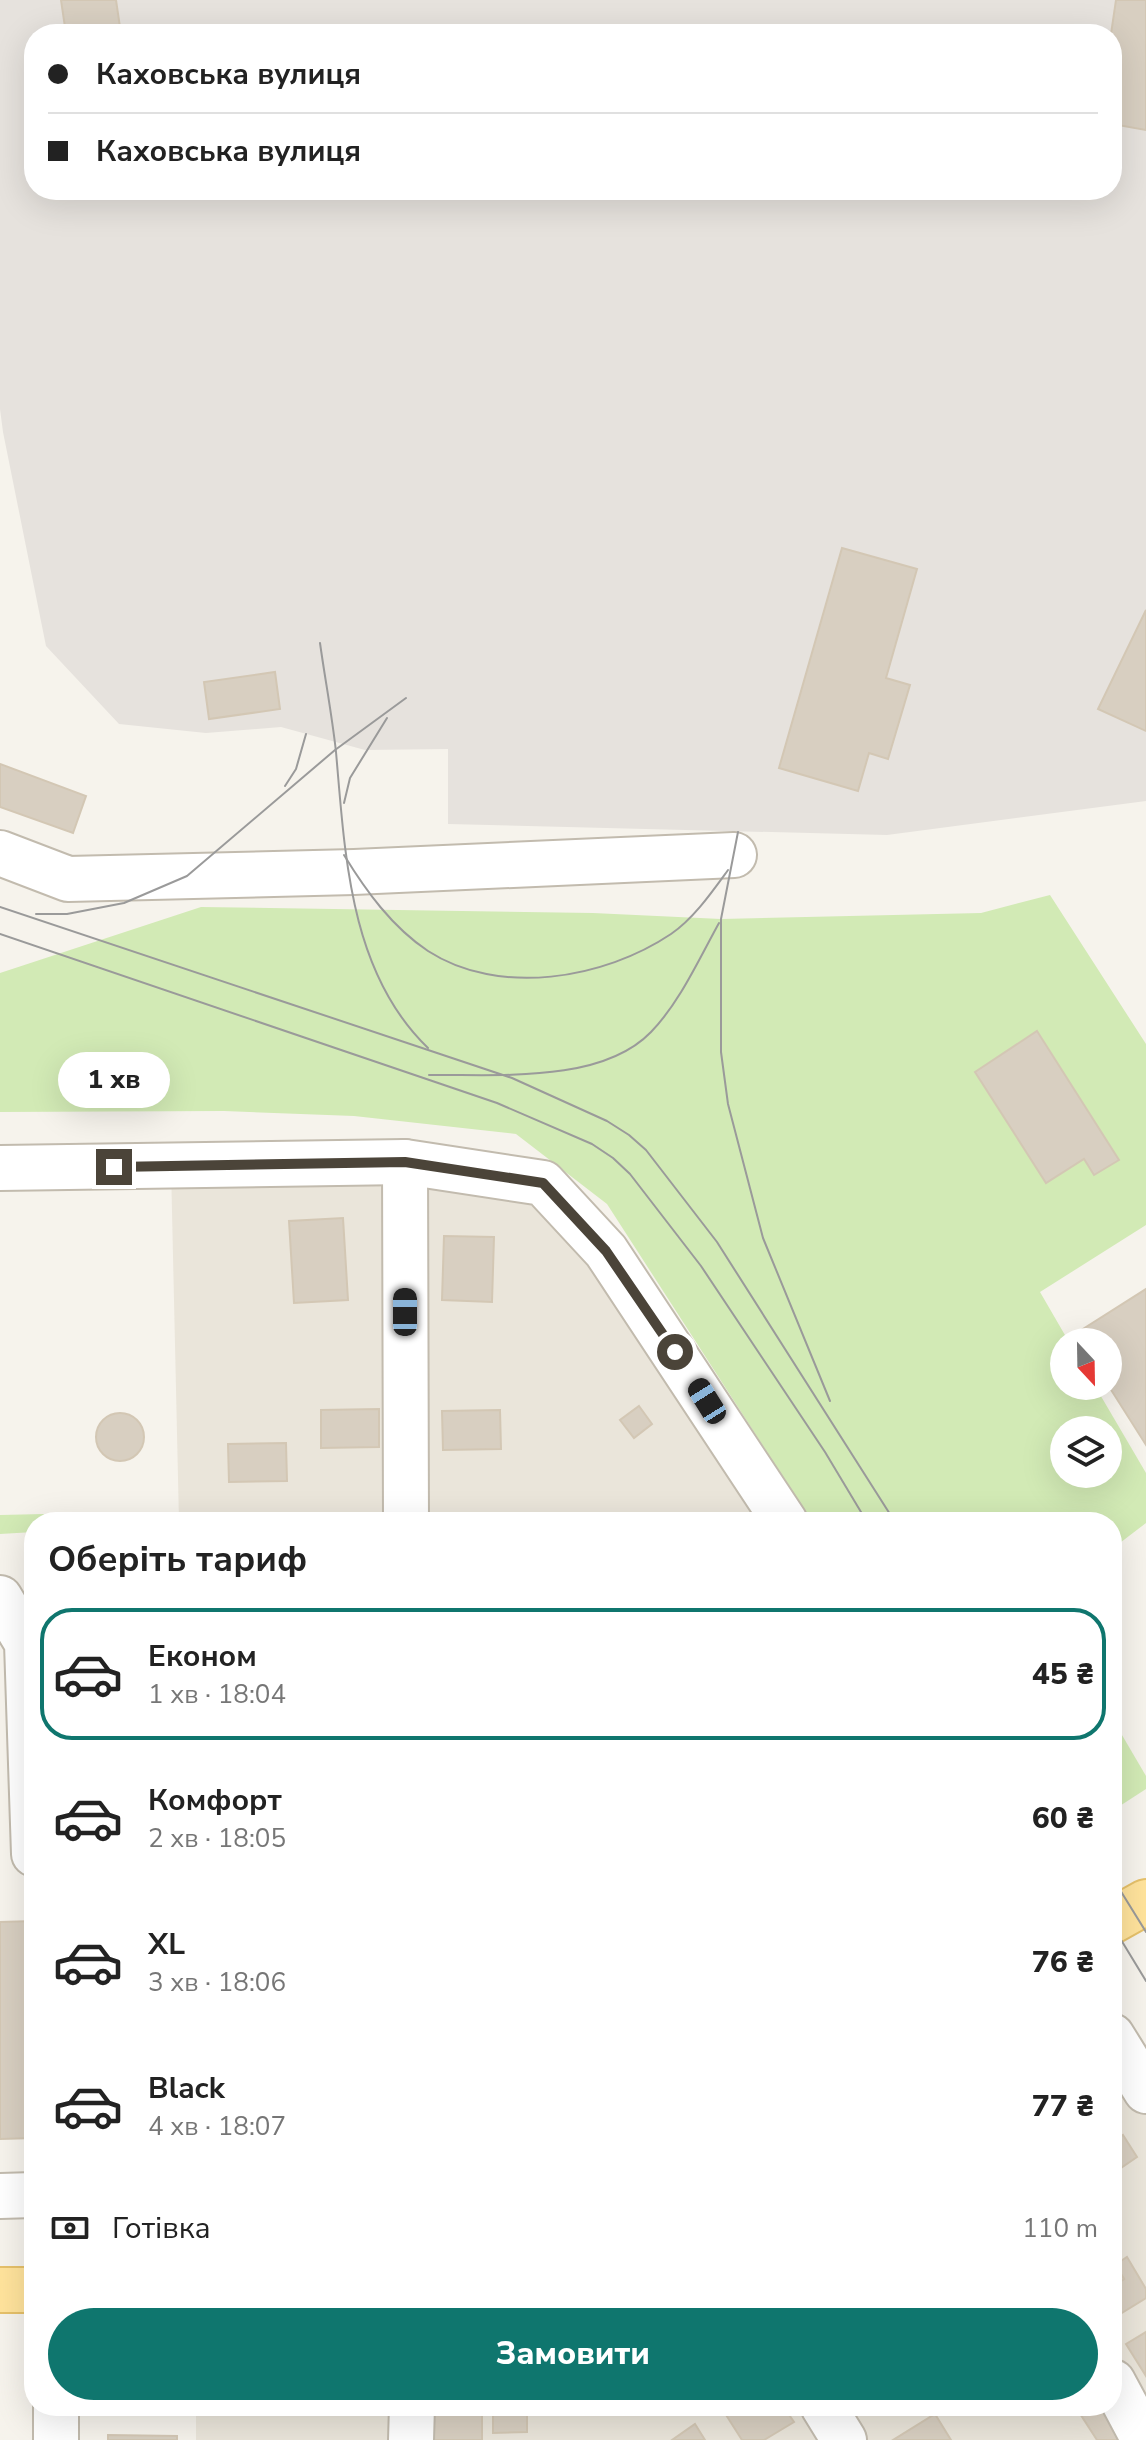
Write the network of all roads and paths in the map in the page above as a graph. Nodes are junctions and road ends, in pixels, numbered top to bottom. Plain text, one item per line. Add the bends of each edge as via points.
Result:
1 (0, 853) edge
2 (734, 855) dead end
3 (405, 1162) junction
4 (0, 1168) edge
5 (406, 1512) edge
6 (778, 1512) edge
7 (0, 1598) edge
8 (24, 1638) edge
9 (24, 1689) edge
10 (16, 1811) edge
11 (24, 1830) edge
12 (1146, 1902) edge
13 (1122, 1915) edge
14 (1122, 2052) edge
15 (1146, 2091) edge
16 (24, 2195) edge
17 (0, 2196) edge
18 (0, 2290) edge
19 (24, 2290) edge
20 (1122, 2399) edge
21 (56, 2416) edge
22 (412, 2416) edge
23 (829, 2416) edge
24 (56, 2440) edge
25 (411, 2440) edge
26 (844, 2440) edge
27 (1144, 2440) edge

1 - 2 street via 68,879
3 - 4 street
3 - 5 street
3 - 6 street via 543,1183 606,1251
7 - 8 street
9 - 10 street
10 - 11 street
12 - 13 main road
14 - 15 street
16 - 17 street
18 - 19 main road
20 - 27 street
21 - 24 street
22 - 25 street
23 - 26 street

